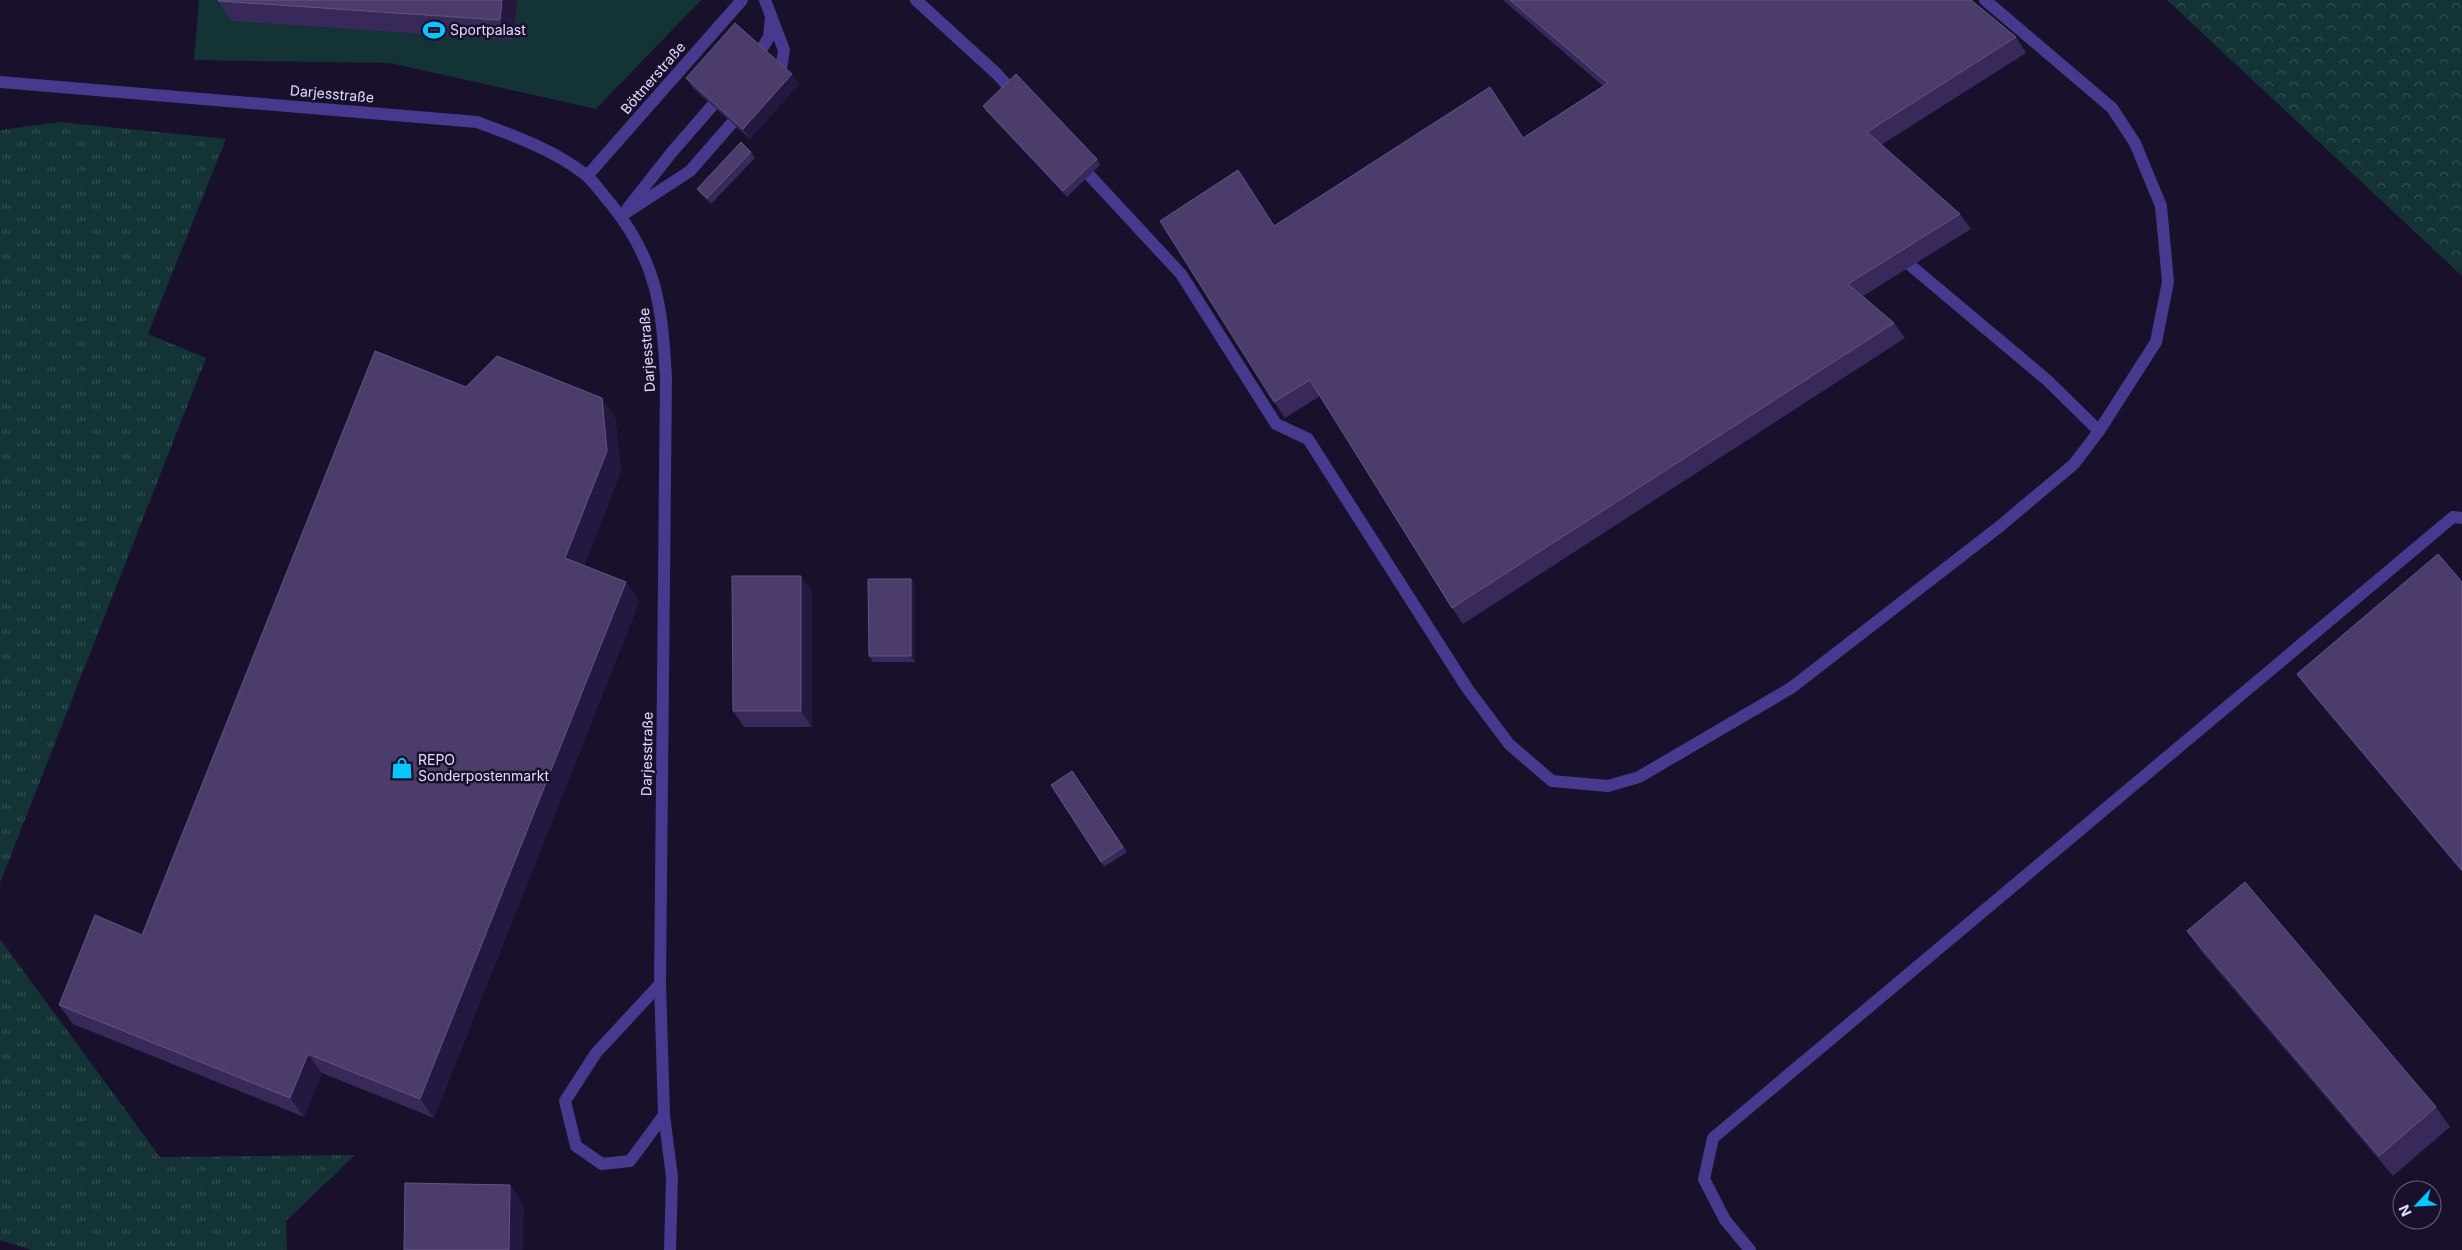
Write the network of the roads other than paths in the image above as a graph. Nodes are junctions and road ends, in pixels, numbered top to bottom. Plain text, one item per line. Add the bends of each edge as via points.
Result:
1 (742, 0) edge
2 (764, 0) edge
3 (916, 0) edge
4 (1985, 0) edge
5 (771, 17) junction
6 (761, 50) edge
7 (781, 68) edge
8 (0, 82) edge
9 (1023, 102) edge
10 (712, 106) edge
11 (732, 123) edge
12 (1069, 153) edge
13 (587, 176) junction
14 (621, 216) junction
15 (1888, 247) edge
16 (2099, 431) junction
17 (2462, 518) edge
18 (660, 984) junction
19 (664, 1115) junction
20 (670, 1250) edge
21 (1750, 1250) edge

1 - 13 street, Böttnerstraße
2 - 5 street
3 - 9 street
4 - 16 street via 2112,108 2136,143 2162,206 2168,282 2156,342
5 - 6 street via 769,37
5 - 7 street via 784,50
8 - 13 street, Darjesstraße via 478,122 536,144
10 - 14 street
11 - 14 street via 690,171
12 - 16 street via 1181,274 1276,424 1308,439 1467,688 1509,744 1552,781 1608,786 1639,777 1791,688 1999,527 2074,464
13 - 14 street, Darjesstraße
14 - 18 street, Darjesstraße via 651,269 663,318 666,367
15 - 16 street via 2047,380
17 - 21 street via 2453,517 1713,1138 1704,1179 1726,1220
18 - 19 street, Darjesstraße
18 - 19 street via 596,1054 565,1101 576,1146 602,1164 630,1161
19 - 20 street, Darjesstraße via 672,1177

